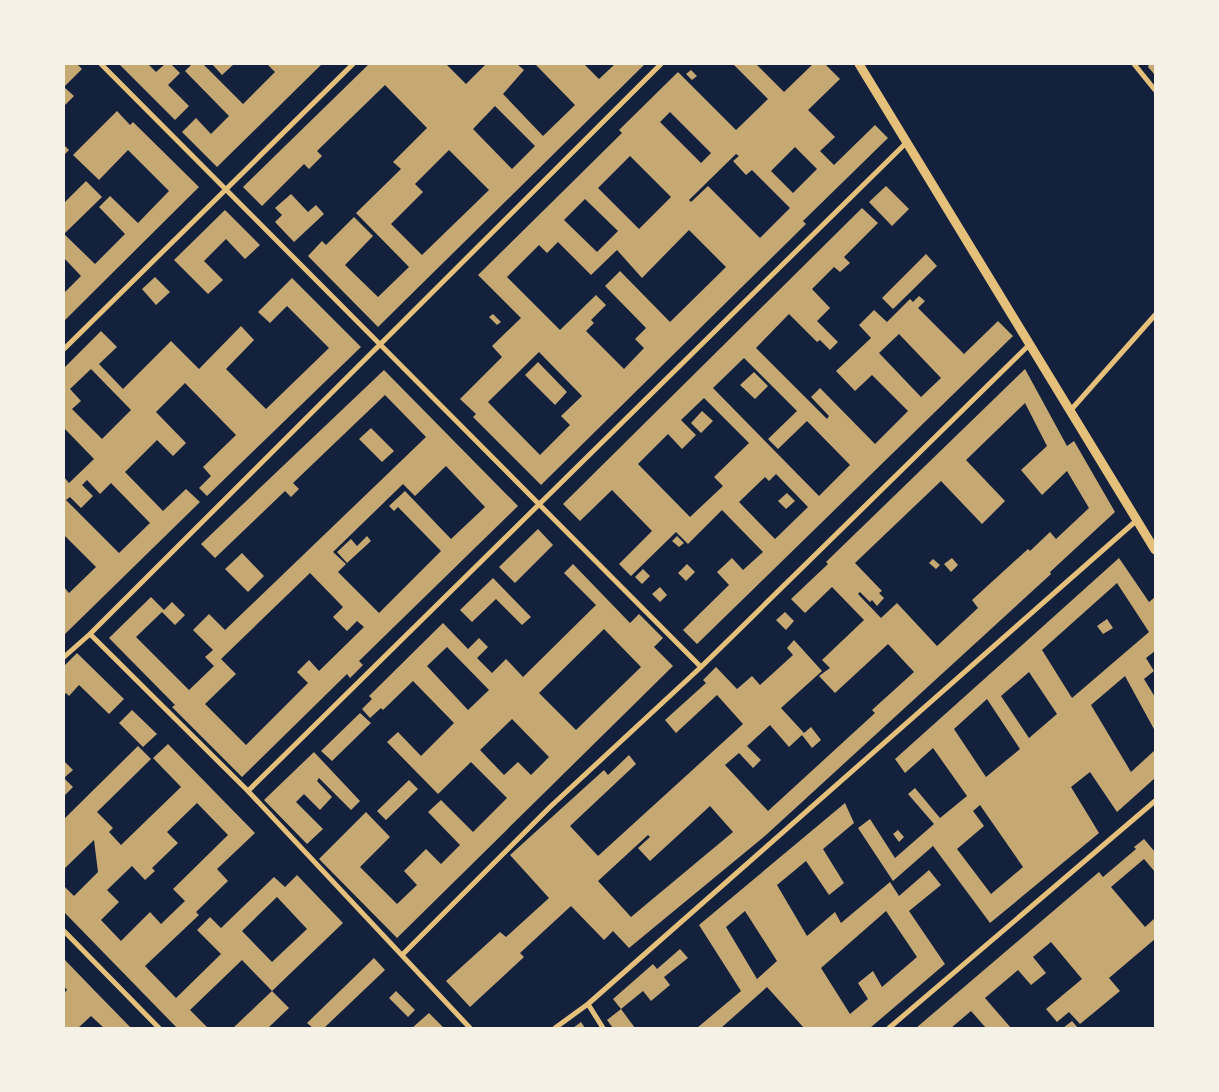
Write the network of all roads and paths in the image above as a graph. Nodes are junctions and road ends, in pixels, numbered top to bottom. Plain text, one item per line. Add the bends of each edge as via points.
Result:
1 (101, 64) edge
2 (353, 64) edge
3 (661, 64) edge
4 (859, 64) edge
5 (1134, 64) edge
6 (1155, 90) edge
7 (907, 142) junction
8 (226, 191) junction
9 (1155, 316) edge
10 (380, 343) junction
11 (1030, 344) junction
12 (64, 349) edge
13 (1070, 411) junction
14 (540, 502) junction
15 (1137, 520) junction
16 (1155, 550) edge
17 (90, 634) junction
18 (64, 657) edge
19 (702, 666) junction
20 (248, 792) junction
21 (1155, 801) edge
22 (64, 931) edge
23 (402, 955) junction
24 (588, 1004) junction
25 (159, 1028) edge
26 (470, 1028) edge
27 (556, 1028) edge
28 (603, 1028) edge
29 (889, 1028) edge

1 - 8 street
2 - 8 street
3 - 10 street
4 - 7 street
5 - 6 street
7 - 11 street
7 - 14 street
8 - 10 street
8 - 12 street
9 - 13 street
10 - 14 street
10 - 17 street
11 - 13 street
11 - 19 street
13 - 15 street
14 - 19 street
14 - 20 street
15 - 16 street
15 - 24 street
17 - 18 street
17 - 20 street
19 - 23 street via 550,807
20 - 23 street
21 - 29 street
22 - 25 street
23 - 26 street
24 - 27 street
24 - 28 street

